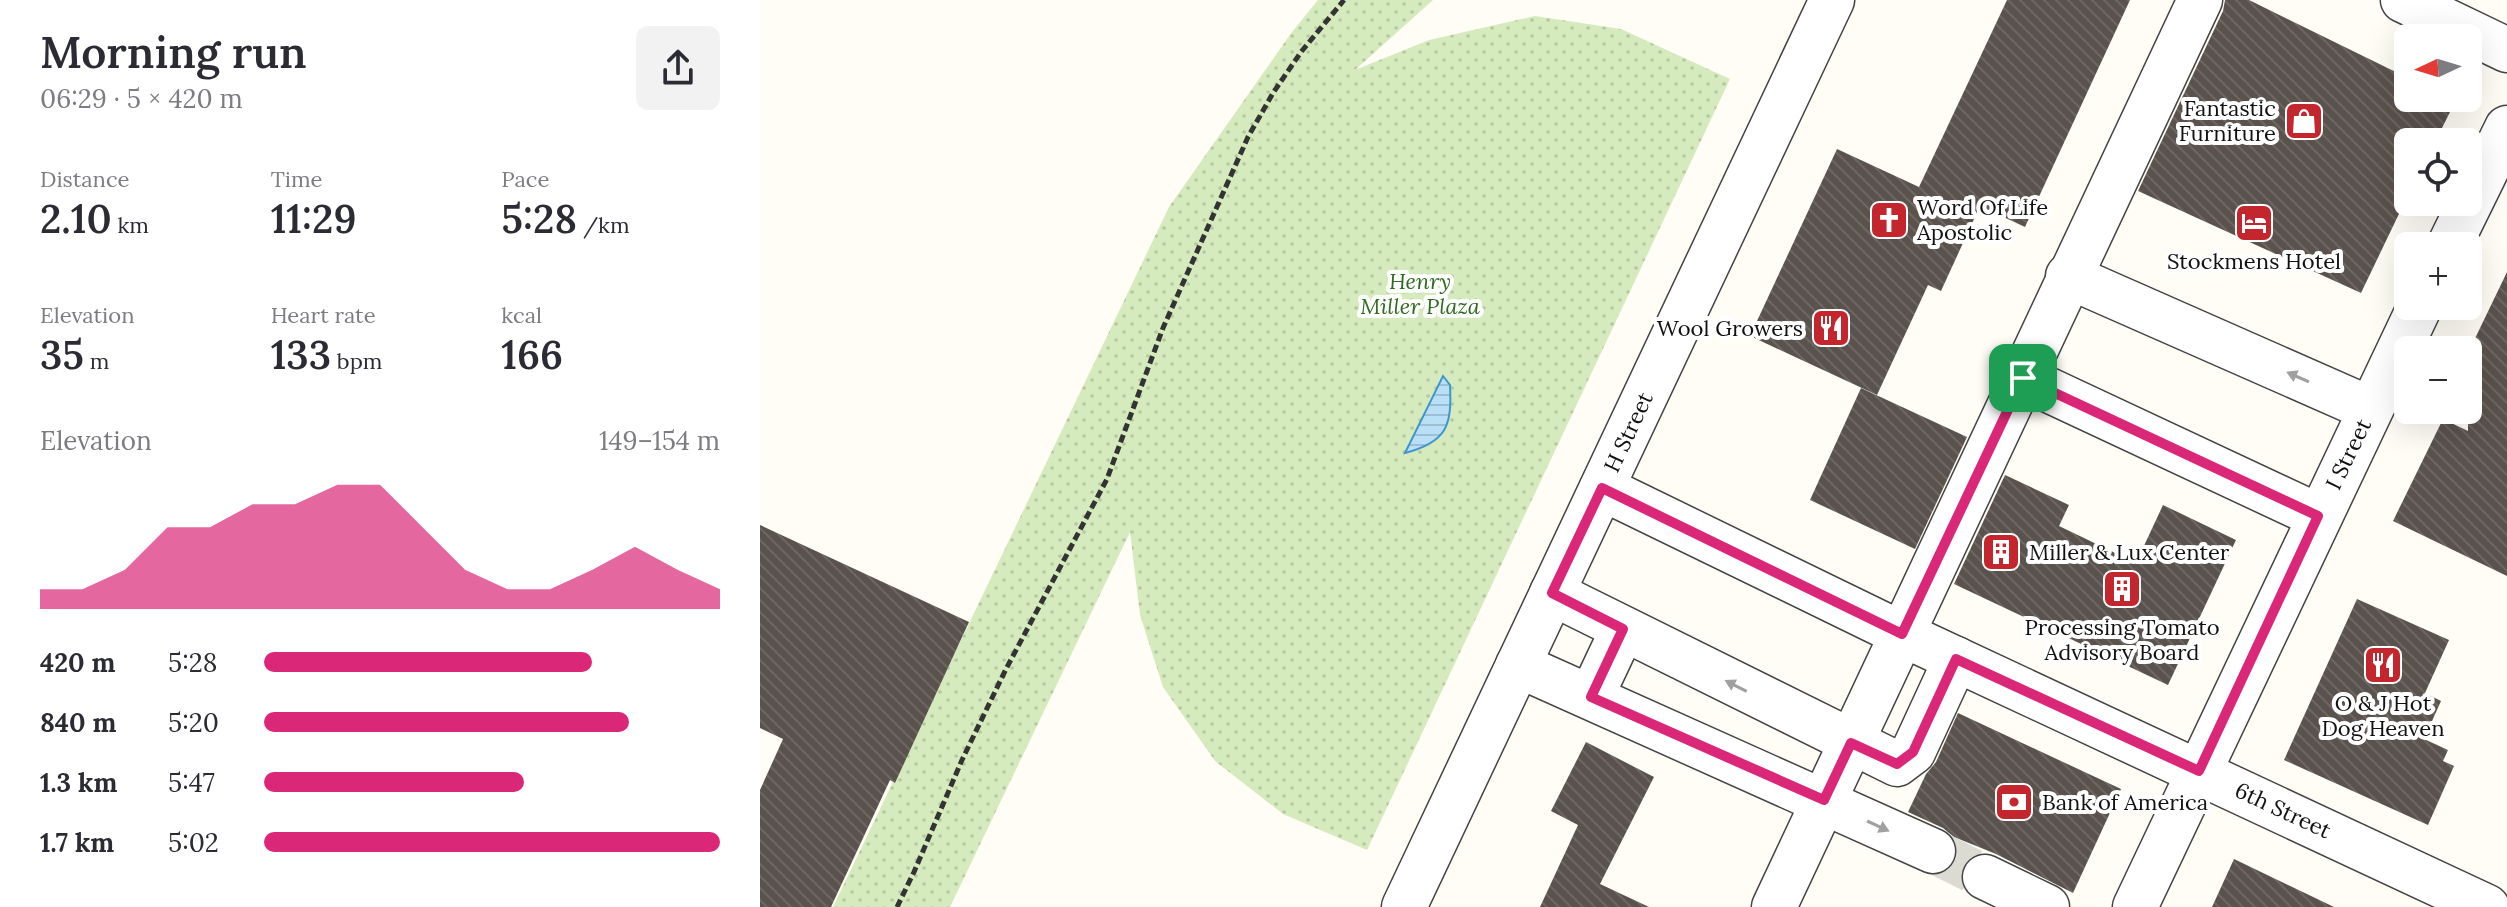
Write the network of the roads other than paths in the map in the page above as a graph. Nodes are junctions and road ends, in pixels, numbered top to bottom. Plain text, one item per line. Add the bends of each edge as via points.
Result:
1 (1832, 0) edge
2 (2200, 0) edge
3 (2403, 0) edge
4 (2507, 50) edge
5 (2507, 128) edge
6 (2456, 232) edge
7 (2068, 276) junction
8 (2413, 320) edge
9 (2023, 378) junction
10 (2370, 409) junction
11 (1602, 488) junction
12 (2318, 516) junction
13 (1552, 593) junction
14 (1623, 629) junction
15 (1902, 634) junction
16 (1956, 659) junction
17 (1518, 665) junction
18 (1591, 697) junction
19 (1797, 716) junction
20 (1851, 743) junction
21 (2199, 771) junction
22 (1772, 777) junction
23 (1824, 800) junction
24 (1933, 851) tunnel mouth
25 (1985, 877) tunnel mouth
26 (2507, 887) edge
27 (1404, 907) edge
28 (1774, 907) edge
29 (2047, 907) edge
30 (2135, 907) edge
31 (2487, 907) edge
32 (2497, 907) edge

1 - 11 street, H Street
2 - 7 street
3 - 4 street
5 - 6 street
7 - 9 street
10 -> 7 street
8 - 10 street, I Street
9 - 12 street
9 - 15 street
10 - 12 street, I Street
11 - 13 street, H Street
11 - 15 street, 6th Street
12 - 21 street, I Street
13 - 14 street
13 - 17 street, H Street
14 - 18 street
19 -> 14 street
15 - 16 street, 6th Street
15 - 20 street
16 - 20 street via 1913,752 1897,764
16 - 21 street, 6th Street
17 - 18 street
17 - 27 street, H Street
18 - 22 street
19 - 20 street
19 - 22 street
20 - 23 street
21 - 30 street, I Street
21 - 31 street, 6th Street
22 - 23 street
23 -> 24 street
23 - 28 street
25 - 29 street
26 - 32 street

